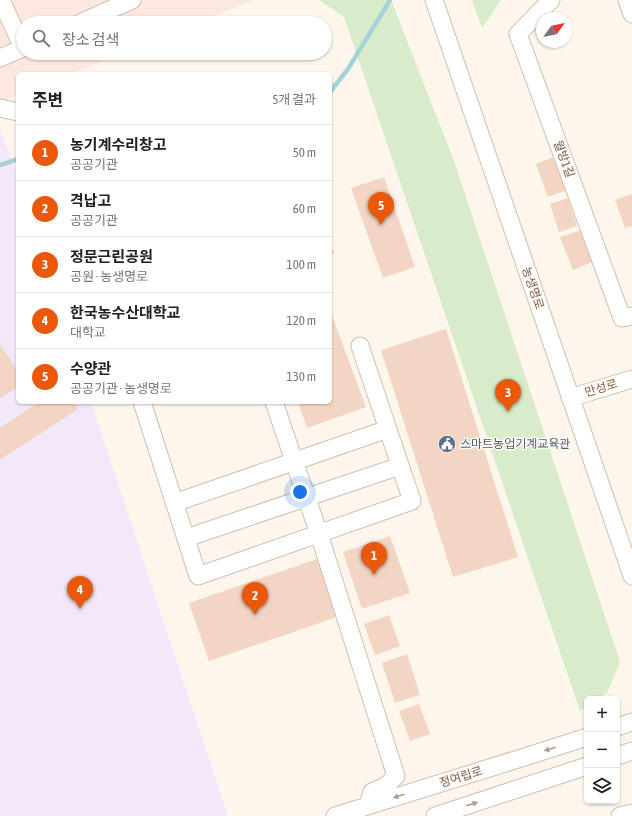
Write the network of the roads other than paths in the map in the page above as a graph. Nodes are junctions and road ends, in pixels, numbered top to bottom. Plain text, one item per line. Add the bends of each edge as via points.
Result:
1 (1, 0) edge
2 (132, 0) edge
3 (434, 0) edge
4 (551, 0) edge
5 (96, 16) edge
6 (16, 33) edge
7 (16, 51) edge
8 (0, 58) edge
9 (0, 108) edge
10 (16, 112) edge
11 (632, 316) edge
12 (360, 346) dead end
13 (632, 379) edge
14 (570, 398) junction
15 (143, 404) edge
16 (275, 404) edge
17 (388, 429) junction
18 (295, 461) junction
19 (400, 466) junction
20 (307, 498) junction
21 (174, 503) junction
22 (319, 534) junction
23 (186, 538) junction
24 (632, 576) edge
25 (632, 722) edge
26 (620, 726) edge
27 (584, 738) edge
28 (632, 751) edge
29 (620, 755) edge
30 (584, 767) edge
31 (396, 776) junction
32 (436, 785) junction
33 (368, 805) junction
34 (632, 813) edge
35 (335, 816) edge
36 (435, 816) edge
37 (620, 816) edge

1 - 6 street
2 - 5 street
3 - 14 street, 농생명로
4 - 11 street, 월방1길 via 518,34 622,318
7 - 8 street
9 - 10 street
12 - 17 street
13 - 14 street, 만성로
14 - 24 street, 농생명로
15 - 21 street
16 - 18 street
17 - 18 street
17 - 19 street
18 - 20 street
18 - 21 street
19 - 20 street
19 - 22 street via 412,501
20 - 22 street
20 - 23 street
21 - 23 street
22 - 23 street via 198,576
22 - 31 street
25 - 26 street
27 -> 32 street, 정여립로
28 - 29 street
36 -> 30 street
31 - 32 street via 412,782 430,777
31 - 33 street via 386,786 372,792
32 -> 33 street, 정여립로
33 - 35 street, 정여립로
34 - 37 street

